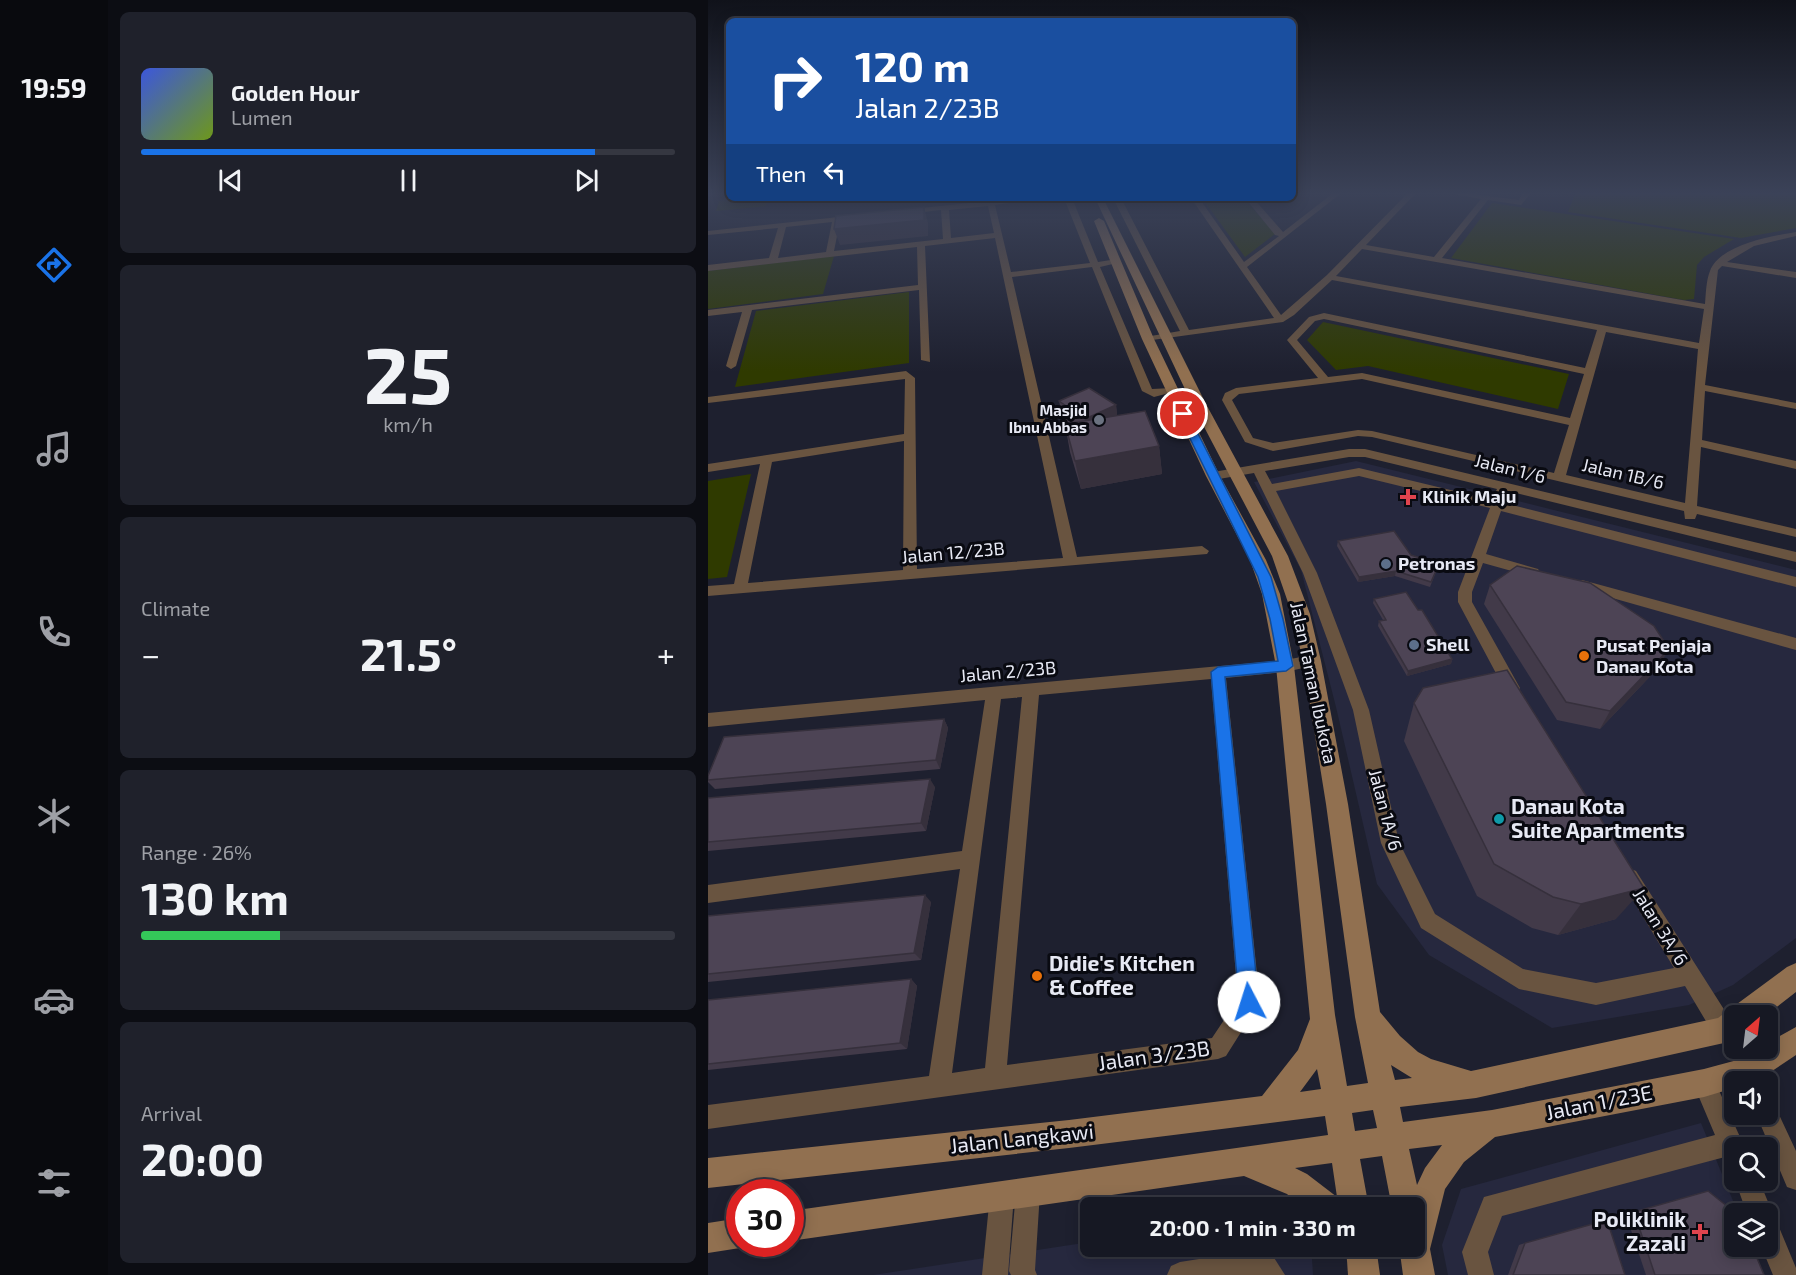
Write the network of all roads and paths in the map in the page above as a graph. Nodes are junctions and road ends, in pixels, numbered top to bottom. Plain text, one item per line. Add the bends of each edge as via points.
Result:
1 (775, 254) edge
2 (826, 254) edge
3 (921, 254) edge
4 (1002, 254) edge
5 (1091, 254) edge
6 (1113, 254) edge
7 (1127, 254) edge
8 (1146, 254) edge
9 (1233, 254) edge
10 (1261, 254) edge
11 (1352, 254) edge
12 (1400, 254) edge
13 (1441, 254) edge
14 (1735, 254) edge
15 (773, 260) junction
16 (1436, 260) junction
17 (1117, 262) junction
18 (1720, 262) junction
19 (1095, 264) junction
20 (1241, 266) junction
21 (708, 268) edge
22 (1007, 275) junction
23 (1796, 275) edge
24 (1330, 277) junction
25 (923, 287) junction
26 (1708, 307) junction
27 (748, 308) junction
28 (708, 313) edge
29 (1280, 320) junction
30 (1602, 328) junction
31 (1186, 334) junction
32 (1165, 337) junction
33 (1148, 339) junction
34 (1703, 347) junction
35 (926, 360) dead end
36 (731, 366) dead end
37 (1590, 372) junction
38 (1324, 378) junction
39 (1700, 387) junction
40 (1172, 391) junction
41 (708, 400) edge
42 (1796, 406) edge
43 (1576, 423) junction
44 (910, 438) junction
45 (1695, 442) junction
46 (767, 459) junction
47 (1796, 465) edge
48 (708, 468) edge
49 (1257, 468) junction
50 (1234, 472) junction
51 (1213, 476) junction
52 (1559, 478) junction
53 (1503, 486) junction
54 (1268, 489) junction
55 (1496, 506) junction
56 (1691, 508) junction
57 (1689, 531) junction
58 (1796, 534) edge
59 (1202, 551) dead end
60 (1478, 557) junction
61 (1796, 557) edge
62 (1071, 562) junction
63 (910, 575) junction
64 (1546, 575) edge
65 (1568, 582) edge
66 (1796, 582) edge
67 (740, 589) junction
68 (708, 591) edge
69 (1796, 644) edge
70 (1312, 661) junction
71 (1286, 666) junction
72 (1218, 672) junction
73 (1031, 690) junction
74 (994, 693) junction
75 (1520, 701) edge
76 (708, 720) edge
77 (970, 859) junction
78 (1618, 859) edge
79 (708, 894) edge
80 (1690, 975) junction
81 (1796, 976) edge
82 (1757, 1005) edge
83 (1724, 1011) edge
84 (1322, 1015) junction
85 (1368, 1017) junction
86 (1724, 1024) edge
87 (1796, 1040) edge
88 (1756, 1071) edge
89 (995, 1078) junction
90 (1724, 1080) edge
91 (1704, 1083) junction
92 (1476, 1084) junction
93 (939, 1085) junction
94 (1384, 1096) junction
95 (1336, 1102) junction
96 (1269, 1110) junction
97 (708, 1117) edge
98 (1492, 1124) junction
99 (1772, 1125) edge
100 (1728, 1137) edge
101 (1393, 1140) junction
102 (1344, 1147) junction
103 (1724, 1149) edge
104 (1242, 1160) junction
105 (708, 1173) edge
106 (1796, 1178) edge
107 (1015, 1193) junction
108 (1314, 1197) edge
109 (1352, 1197) edge
110 (1405, 1197) edge
111 (1425, 1200) edge
112 (804, 1224) edge
113 (726, 1235) edge
114 (708, 1238) edge
115 (1778, 1256) edge
116 (1362, 1257) edge
117 (995, 1275) edge
118 (1024, 1275) edge
119 (1180, 1275) edge
120 (1272, 1275) edge
121 (1364, 1275) edge
122 (1481, 1275) edge
123 (1786, 1275) edge

1 - 15 street
2 - 15 street
3 - 25 street
4 - 22 street
5 - 19 street
6 - 17 main road, Jalan Taman Ibukota
7 - 32 main road, Jalan Taman Ibukota
8 - 31 street
9 - 20 street
10 - 20 street
11 - 24 street
12 - 16 street
13 - 16 street
14 - 18 street
15 - 21 street
16 - 26 street
17 - 19 street
17 - 33 main road, Jalan Taman Ibukota
18 - 23 street
18 - 26 street via 1714,270
19 - 22 street
19 - 40 street via 1147,391
20 - 29 street
22 - 62 street
24 - 29 street
24 - 30 street
25 - 27 street
25 - 35 street
26 - 34 street
27 - 28 street
27 - 36 street
29 - 31 street
30 - 34 street
30 - 37 street
31 - 32 street
32 - 33 street
32 - 50 main road, Jalan Taman Ibukota
33 - 40 main road, Jalan Taman Ibukota
34 - 39 street
37 - 38 street via 1324,316 1312,319 1292,340
37 - 43 street
38 - 43 street via 1370,376
38 - 52 street, Jalan 1B/6 via 1236,391 1227,400 1249,440 1273,447 1372,434
39 - 42 street
39 - 45 street
40 - 51 main road, Jalan Taman Ibukota
41 - 44 street via 906,374 910,378
43 - 52 street
44 - 46 street
44 - 63 street
45 - 47 street
45 - 56 street
46 - 48 street
46 - 67 street
49 - 50 street, Jalan 1/6
49 - 53 street, Jalan 1/6 via 1365,453
49 - 54 street, Jalan 1A/6
50 - 51 street, Jalan 1/6
50 - 70 main road, Jalan Taman Ibukota via 1291,580
51 - 71 main road, Jalan Taman Ibukota via 1264,577
52 - 56 street, Jalan 1B/6
53 - 55 street
53 - 57 street, Jalan 1/6
54 - 55 street via 1359,472
54 - 80 street, Jalan 1A/6 via 1310,573 1362,710 1390,843 1428,921 1519,979 1596,994
55 - 60 street
55 - 66 street
56 - 57 street
56 - 58 street, Jalan 1B/6
57 - 61 street, Jalan 1/6
59 - 62 street, Jalan 12/23B
60 - 64 street
60 - 75 street via 1465,602
62 - 63 street, Jalan 12/23B
63 - 67 street, Jalan 12/23B
65 - 69 street
67 - 68 street, Jalan 12/23B
70 - 71 street, Jalan 2/23B
70 - 85 main road, Jalan Taman Ibukota
71 - 72 street, Jalan 2/23B
71 - 84 main road, Jalan Taman Ibukota
72 - 73 street, Jalan 2/23B
72 - 89 street, Jalan 3/23B via 1249,1002 1218,1048
73 - 74 street, Jalan 2/23B
73 - 89 street
74 - 76 street, Jalan 2/23B
74 - 77 street
77 - 79 street
77 - 93 street
78 - 80 street, Jalan 3A/6
80 - 83 street, Jalan 3A/6
81 - 82 main road
84 - 95 main road, Jalan Taman Ibukota
84 - 96 main road via 1309,1058
85 - 92 main road via 1405,1061 1425,1072
85 - 94 main road, Jalan Taman Ibukota
86 - 92 main road
87 - 88 main road, Jalan 1/23E
89 - 93 street, Jalan 3/23B
90 - 91 main road, Jalan 1/23E
91 - 98 main road, Jalan 1/23E
91 - 100 street
92 - 94 main road
93 - 97 street, Jalan 3/23B
94 - 95 main road, Jalan Langkawi
94 - 101 main road, Jalan Taman Ibukota
95 - 96 main road, Jalan Langkawi
95 - 102 main road, Jalan Taman Ibukota
96 - 105 main road, Jalan Langkawi
98 - 101 main road, Jalan 1/23E
98 - 111 main road via 1463,1141 1436,1177
99 - 106 street
101 - 102 main road, Jalan 1/23E
101 - 110 main road, Jalan Taman Ibukota
102 - 104 main road
102 - 109 main road, Jalan Taman Ibukota
103 - 122 street via 1493,1206 1475,1252
104 - 107 main road
104 - 108 main road via 1298,1184
107 - 112 main road
107 - 117 street
107 - 118 street
113 - 114 main road
115 - 123 street
116 - 121 main road
119 - 120 street via 1262,1262

